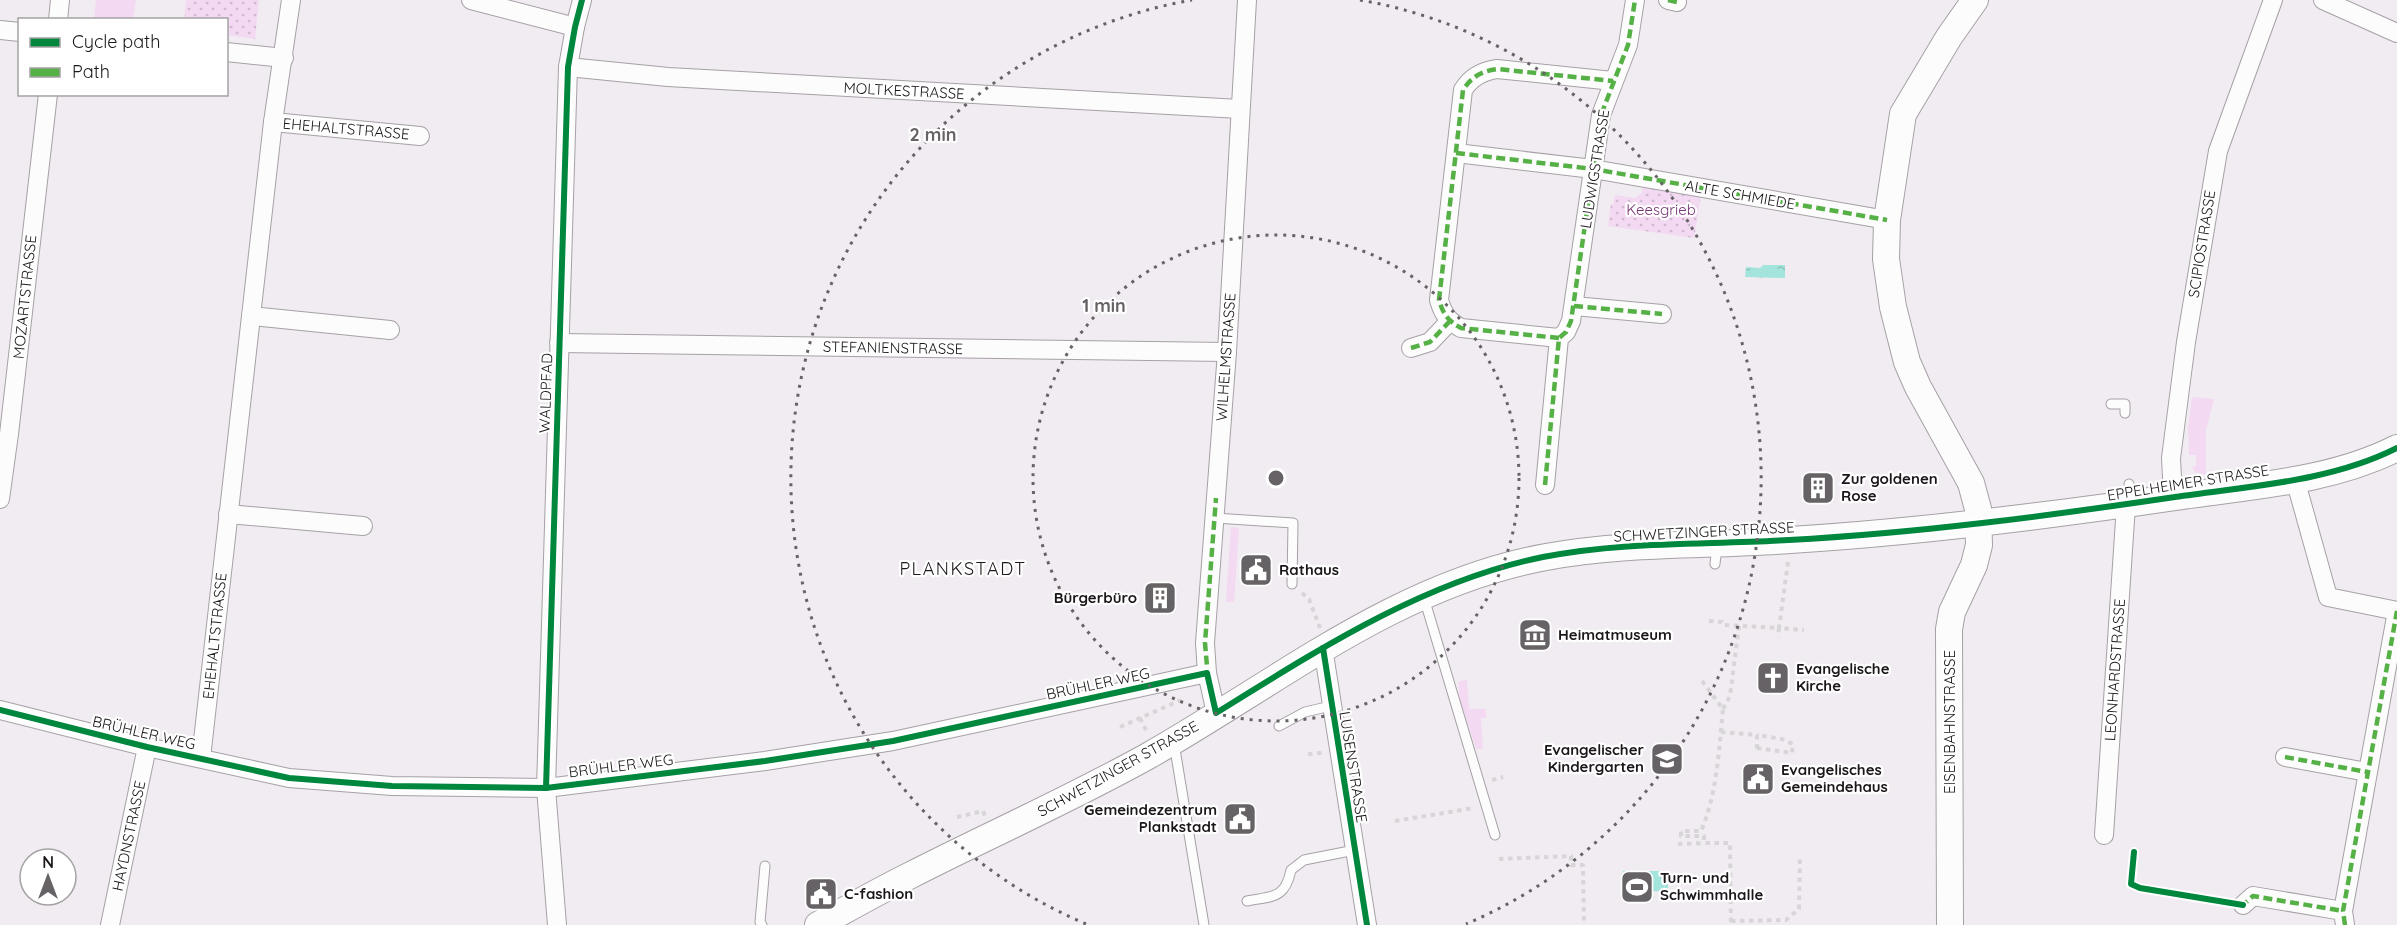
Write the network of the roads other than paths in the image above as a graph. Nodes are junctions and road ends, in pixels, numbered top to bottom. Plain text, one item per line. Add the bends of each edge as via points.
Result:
1 (60, 0) edge
2 (291, 0) edge
3 (471, 0) edge
4 (582, 0) edge
5 (1247, 0) edge
6 (1635, 0) edge
7 (1975, 0) edge
8 (2273, 0) edge
9 (2322, 0) edge
10 (58, 18) edge
11 (575, 27) junction
12 (0, 30) edge
13 (18, 32) edge
14 (2397, 33) edge
15 (228, 52) edge
16 (284, 58) junction
17 (568, 67) junction
18 (1613, 81) junction
19 (48, 96) edge
20 (1240, 110) junction
21 (273, 122) junction
22 (420, 136) dead end
23 (1456, 153) junction
24 (1593, 169) junction
25 (1887, 220) junction
26 (1574, 306) junction
27 (1662, 314) dead end
28 (251, 316) junction
29 (1449, 322) junction
30 (390, 330) dead end
31 (1559, 338) junction
32 (559, 344) junction
33 (1411, 348) dead end
34 (1227, 352) junction
35 (2111, 404) dead end
36 (2125, 413) dead end
37 (2397, 448) edge
38 (2295, 479) junction
39 (1545, 485) dead end
40 (2173, 497) junction
41 (2129, 498) junction
42 (0, 499) edge
43 (228, 514) junction
44 (1215, 518) junction
45 (1979, 524) junction
46 (363, 526) dead end
47 (1292, 584) road end
48 (1423, 596) junction
49 (2397, 610) edge
50 (1325, 646) junction
51 (1207, 673) junction
52 (1331, 706) junction
53 (0, 710) edge
54 (1216, 713) junction
55 (1279, 726) dead end
56 (1174, 741) junction
57 (147, 747) junction
58 (2285, 757) dead end
59 (201, 758) junction
60 (2367, 772) junction
61 (546, 788) junction
62 (1495, 835) dead end
63 (2104, 835) dead end
64 (1355, 850) junction
65 (765, 866) dead end
66 (1247, 901) dead end
67 (2243, 905) dead end
68 (2344, 918) edge
69 (110, 925) edge
70 (557, 925) edge
71 (762, 925) edge
72 (818, 925) edge
73 (1204, 925) edge
74 (1367, 925) edge
75 (1950, 925) edge

1 - 10 street
2 - 16 street, EHEHALTSTRASSE
3 - 11 street
4 - 11 street, WALDPFAD
5 - 20 street, WILHELMSTRASSE
6 - 18 street, LUDWIGSTRASSE via 1628,45
7 - 25 street, EISENBAHNSTRASSE via 1948,37 1903,114
8 - 40 street, SCIPIOSTRASSE via 2218,151 2171,458
9 - 14 street
11 - 17 street, WALDPFAD
12 - 13 street
15 - 16 street
16 - 21 street, EHEHALTSTRASSE
17 - 20 street, MOLTKESTRASSE via 668,77
17 - 32 street, WALDPFAD
18 - 23 street via 1487,70 1463,90
18 - 24 street, LUDWIGSTRASSE via 1601,116
19 - 42 street, MOZARTSTRASSE
20 - 34 street, WILHELMSTRASSE
21 - 22 street, EHEHALTSTRASSE
21 - 28 street, EHEHALTSTRASSE
23 - 24 street
23 - 29 street via 1439,300
24 - 25 street, ALTE SCHMIEDE
24 - 26 street, LUDWIGSTRASSE
25 - 45 street, EISENBAHNSTRASSE via 1886,259 1907,362 1971,483
26 - 27 street
26 - 31 street, LUDWIGSTRASSE via 1566,332
28 - 30 street
28 - 43 street, EHEHALTSTRASSE
29 - 31 street via 1461,328
29 - 33 street via 1430,342
31 - 39 street, LUDWIGSTRASSE
32 - 34 street, STEFANIENSTRASSE
32 - 61 street, WALDPFAD
34 - 44 street, WILHELMSTRASSE
35 - 36 lane via 2125,405
37 - 38 street, EPPELHEIMER STRASSE via 2356,466
38 - 40 street, EPPELHEIMER STRASSE
38 - 49 street via 2328,597
40 - 41 street, EPPELHEIMER STRASSE
41 - 45 street, EPPELHEIMER STRASSE
41 - 63 street, LEONHARDSTRASSE
43 - 46 street
43 - 59 street, EHEHALTSTRASSE
44 - 47 lane via 1293,523
44 - 51 street, WILHELMSTRASSE via 1205,643
45 - 48 street, SCHWETZINGER STRASSE via 1791,540 1716,554 1632,546 1542,557 1486,572
45 - 75 street, EISENBAHNSTRASSE via 1974,565 1952,612 1949,629
48 - 50 street, SCHWETZINGER STRASSE
48 - 62 lane
49 - 60 street
50 - 52 street, LUISENSTRASSE
50 - 54 street, SCHWETZINGER STRASSE
51 - 54 street, WILHELMSTRASSE
51 - 61 street, BRÜHLER WEG via 893,741
52 - 55 lane via 1305,712
52 - 64 street, LUISENSTRASSE via 1356,819
53 - 57 street, BRÜHLER WEG
54 - 56 street, SCHWETZINGER STRASSE
56 - 72 street, SCHWETZINGER STRASSE
56 - 73 lane
57 - 59 street, BRÜHLER WEG
57 - 69 street, HAYDNSTRASSE
58 - 60 street
59 - 61 street, BRÜHLER WEG via 263,774 325,783
60 - 68 street
61 - 70 street, WALDPFAD
64 - 66 lane via 1304,860 1291,870 1288,887 1277,895
64 - 74 street, LUISENSTRASSE
65 - 71 lane
67 - 68 street via 2253,896

